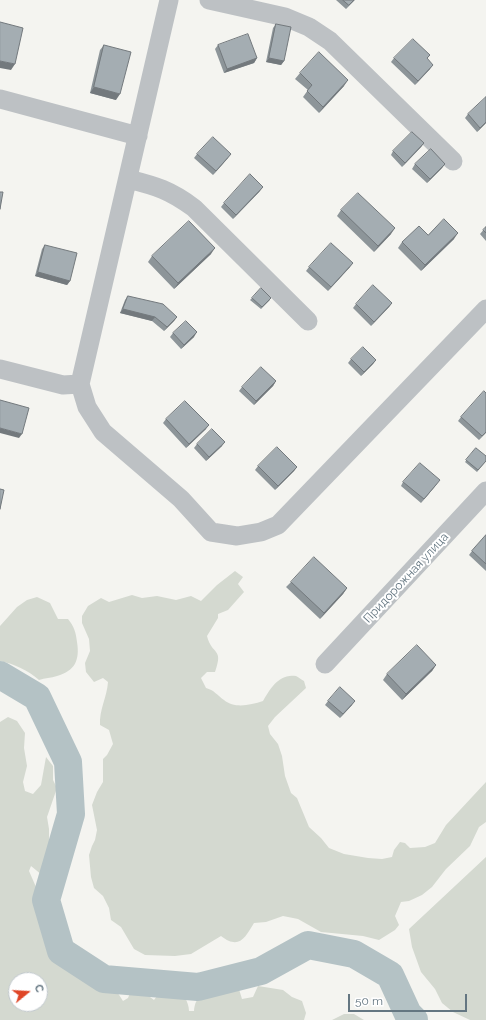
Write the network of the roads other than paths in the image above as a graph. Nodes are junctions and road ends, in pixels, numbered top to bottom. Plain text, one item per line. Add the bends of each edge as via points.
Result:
1 (169, 0) edge
2 (210, 0) edge
3 (0, 99) edge
4 (138, 136) junction
5 (453, 160) dead end
6 (128, 179) junction
7 (486, 309) edge
8 (308, 321) dead end
9 (0, 369) edge
10 (80, 384) junction
11 (486, 490) edge
12 (325, 664) dead end

1 - 4 street
2 - 5 street via 285,17 309,27 330,41
3 - 4 street
4 - 6 street
6 - 8 street via 159,187 178,196 194,208
6 - 10 street
7 - 10 street via 278,525 261,532 237,536 211,532 181,499 103,432 87,408
9 - 10 street via 63,385
11 - 12 street, Придорожная улица

